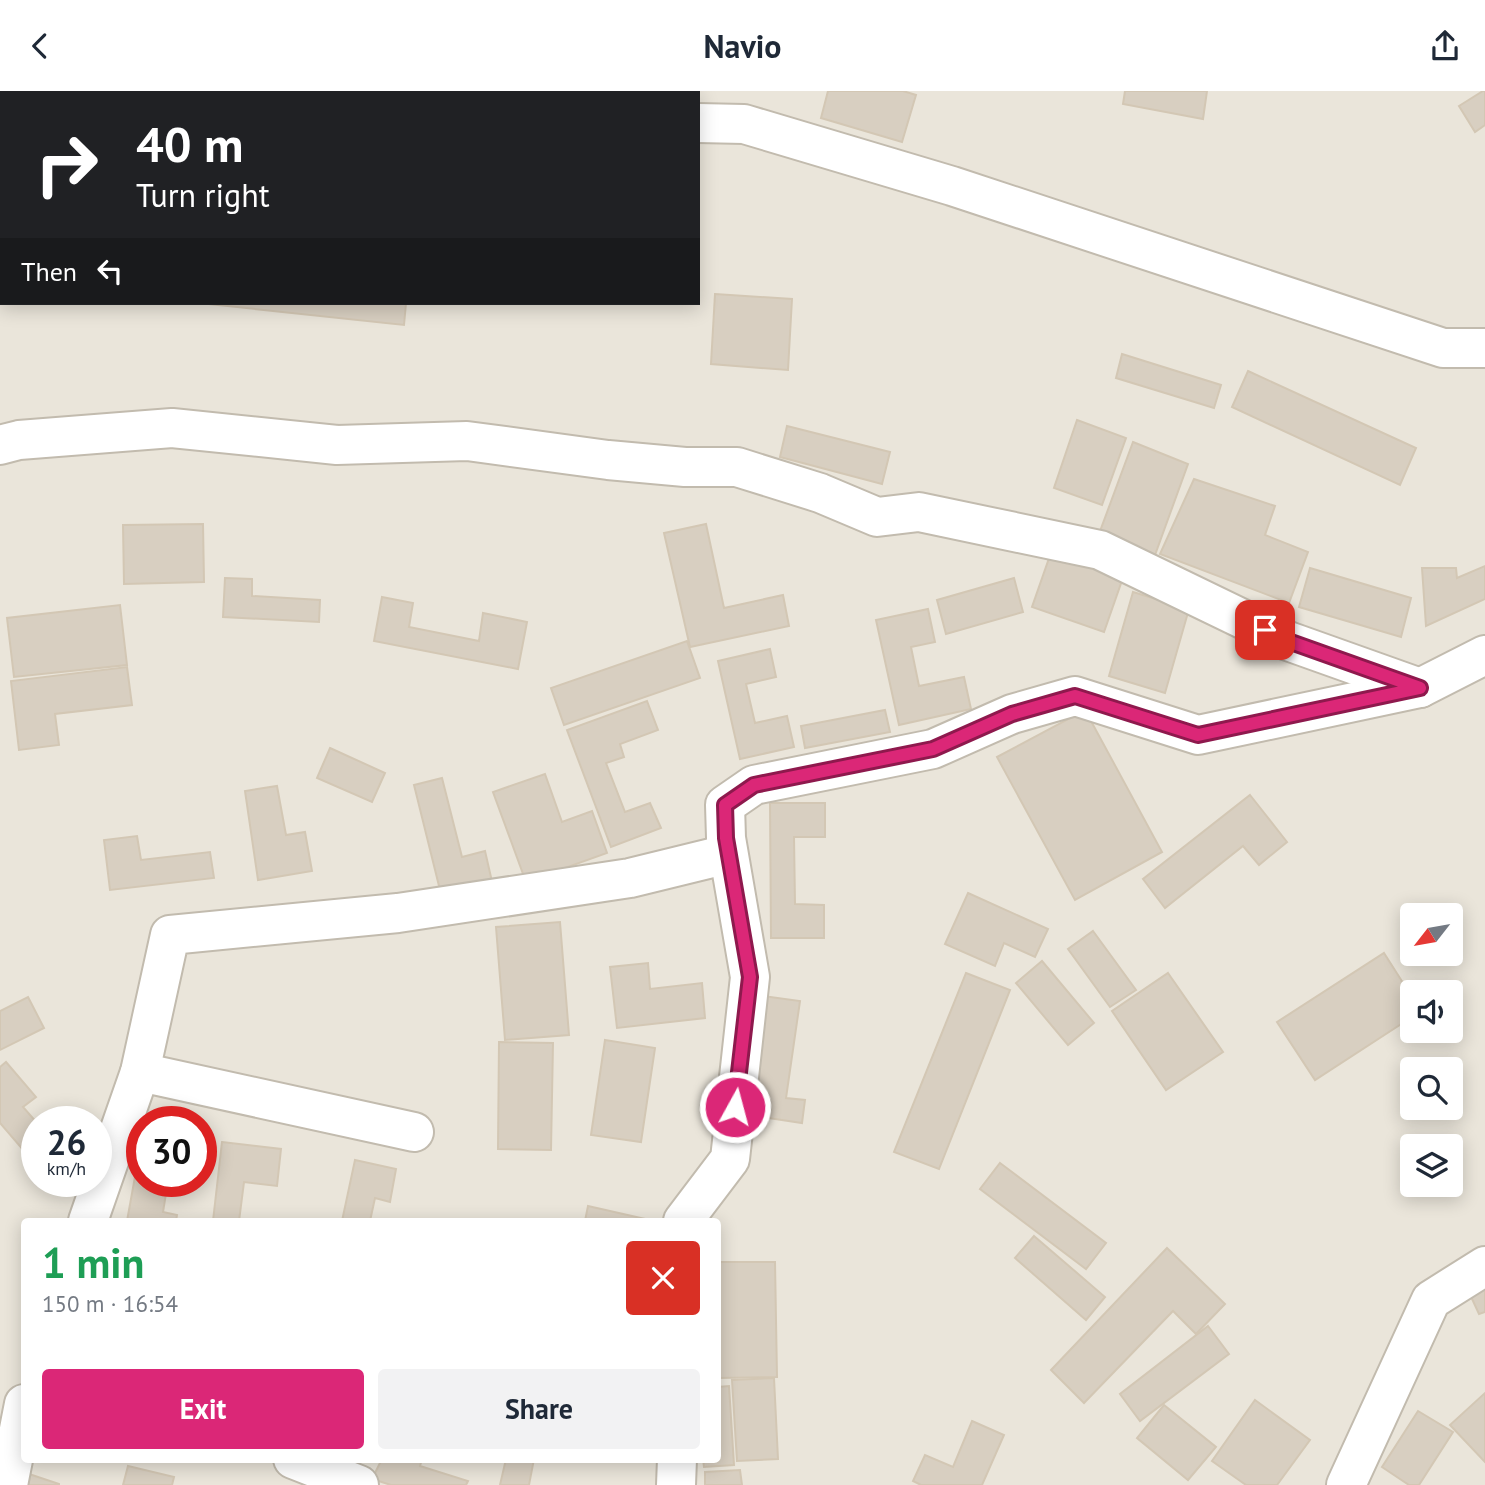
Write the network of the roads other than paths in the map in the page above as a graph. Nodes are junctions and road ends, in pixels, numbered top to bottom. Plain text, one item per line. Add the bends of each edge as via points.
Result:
1 (700, 123) edge
2 (1485, 348) edge
3 (0, 445) edge
4 (1485, 655) edge
5 (1420, 688) junction
6 (729, 855) junction
7 (140, 1072) junction
8 (414, 1132) dead end
9 (89, 1218) edge
10 (685, 1218) edge
11 (1485, 1266) edge
12 (21, 1419) edge
13 (303, 1463) edge
14 (677, 1463) edge
15 (8, 1485) edge
16 (359, 1485) edge
17 (676, 1485) edge
18 (1346, 1485) edge

1 - 2 street via 744,124 952,186 1443,348
3 - 5 street via 172,429 337,445 467,441 608,460 737,467 877,517 919,512 1100,550 1288,641
4 - 5 street
5 - 6 street via 1198,735 1075,696 1012,714 933,749 754,785 725,805
6 - 7 street via 629,878 398,913 170,935
6 - 10 street via 750,977 730,1159
7 - 8 street
7 - 9 street
11 - 18 street via 1431,1300
12 - 15 street
13 - 16 street
14 - 17 street

